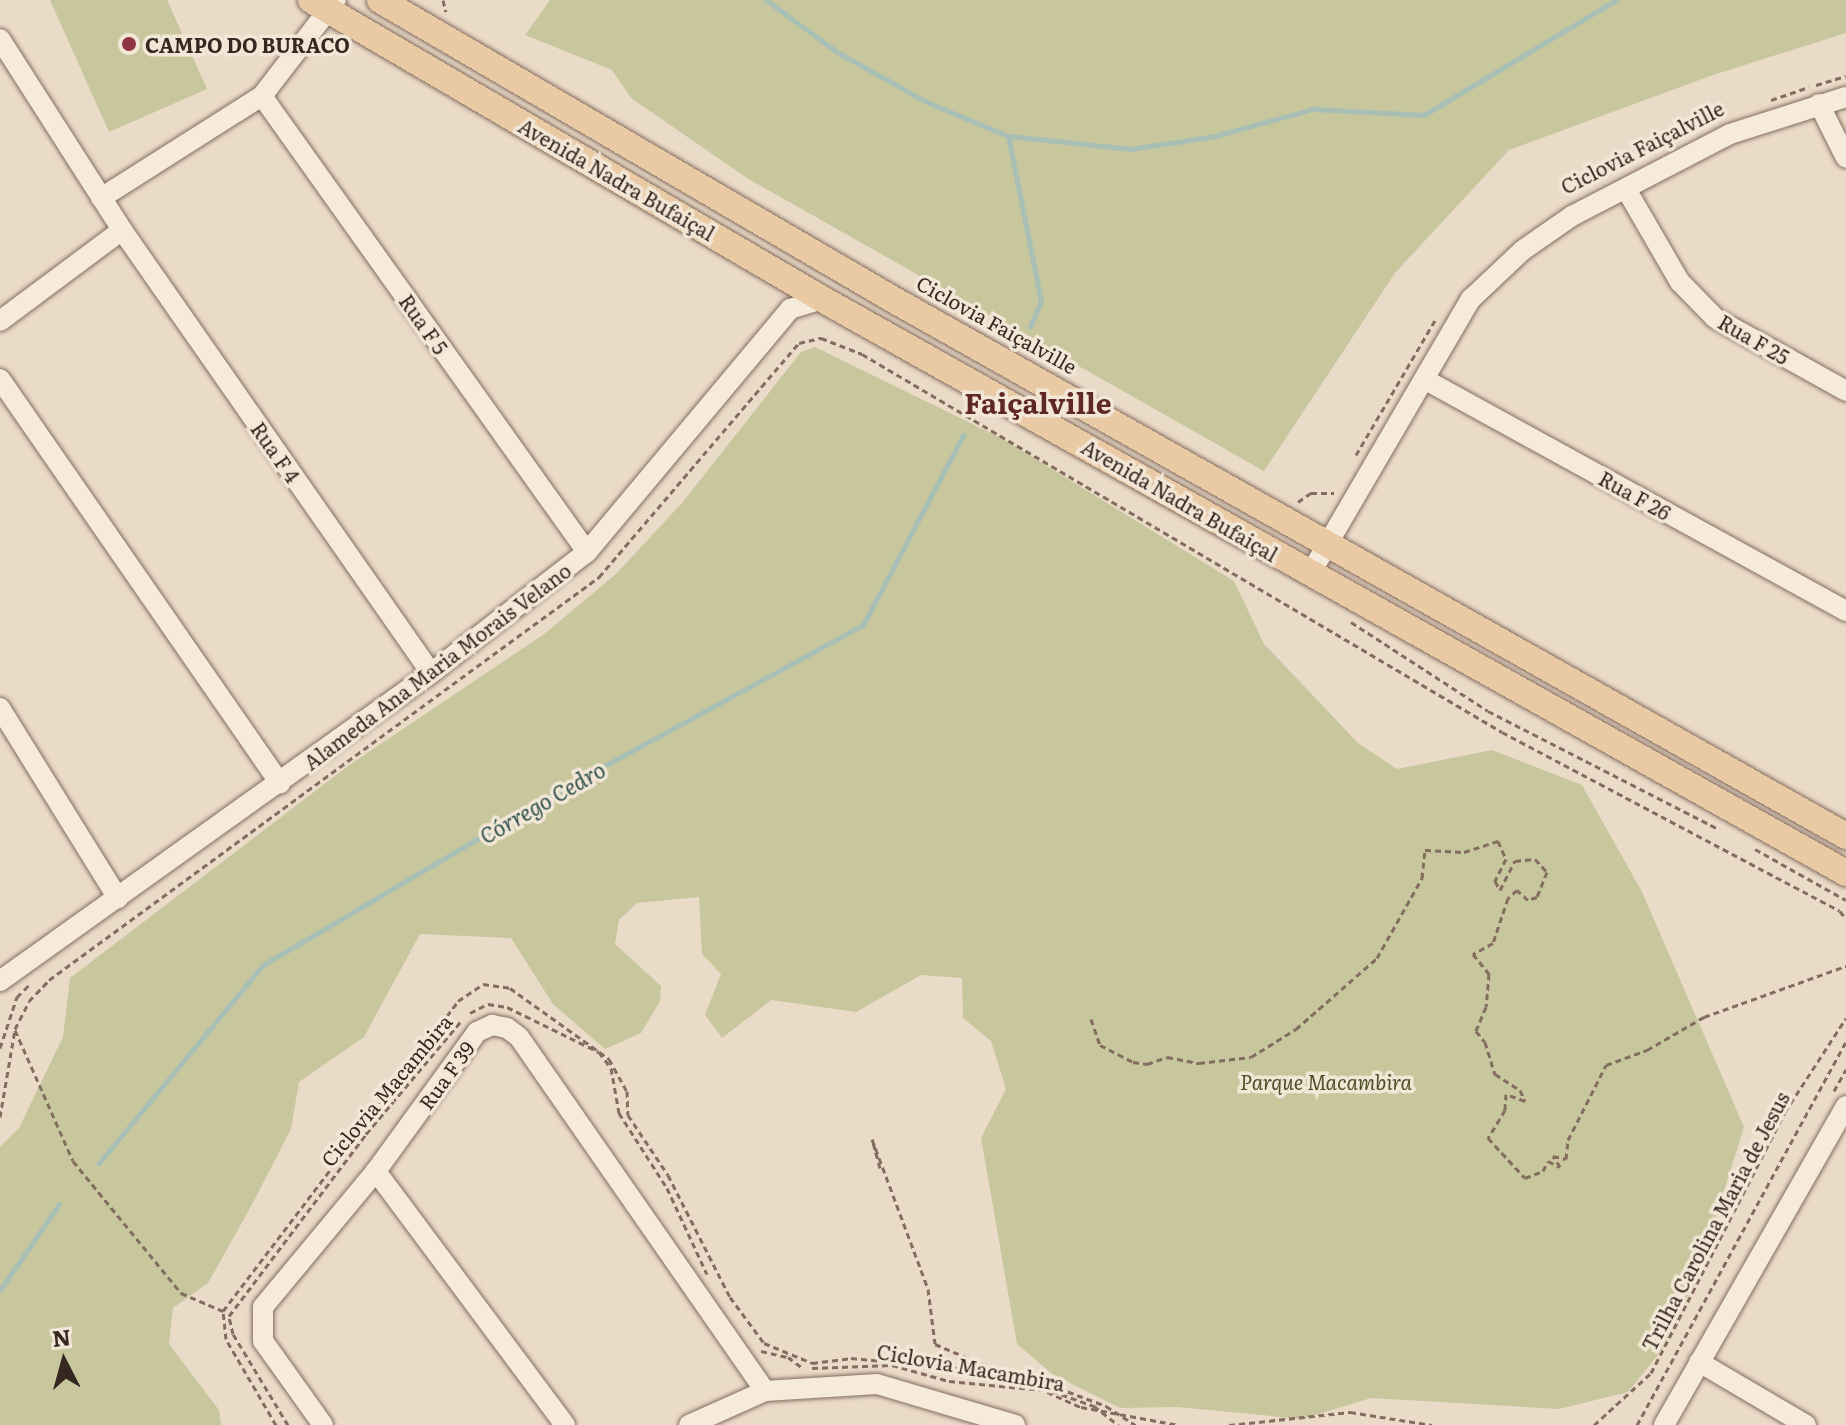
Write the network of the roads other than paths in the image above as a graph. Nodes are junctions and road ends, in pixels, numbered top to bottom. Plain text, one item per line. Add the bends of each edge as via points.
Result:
1 (325, 4) edge
2 (398, 4) edge
3 (0, 39) edge
4 (262, 96) junction
5 (1846, 97) edge
6 (1819, 104) junction
7 (1846, 158) edge
8 (1626, 189) junction
9 (101, 198) junction
10 (122, 230) junction
11 (822, 299) junction
12 (0, 321) edge
13 (0, 379) edge
14 (1424, 379) junction
15 (1846, 391) edge
16 (1328, 546) junction
17 (587, 552) junction
18 (1310, 574) junction
19 (1846, 611) edge
20 (431, 673) junction
21 (4, 721) edge
22 (280, 783) junction
23 (1846, 836) edge
24 (1846, 873) edge
25 (118, 898) junction
26 (0, 981) edge
27 (1846, 1106) edge
28 (376, 1171) junction
29 (1699, 1362) junction
30 (765, 1391) junction
31 (1012, 1424) edge
32 (323, 1425) edge
33 (565, 1425) edge
34 (689, 1425) edge
35 (1664, 1425) edge
36 (1806, 1425) edge

1 - 4 street
1 - 11 main road, Avenida Nadra Bufaiçal
2 - 16 main road, Avenida Nadra Bufaiçal
3 - 9 street, Rua F 4
4 - 9 street
4 - 17 street, Rua F 5
5 - 6 street
6 - 7 street
6 - 8 street via 1730,134
8 - 14 street via 1523,250 1471,299
8 - 15 street, Rua F 25 via 1680,282 1715,318
9 - 10 street, Rua F 4
10 - 12 street
10 - 20 street, Rua F 4
11 - 17 street, Alameda Ana Maria Morais Velano via 790,309
11 - 18 main road, Avenida Nadra Bufaiçal
13 - 22 street
14 - 16 street
14 - 19 street, Rua F 26
16 - 18 street
16 - 23 main road, Avenida Nadra Bufaiçal
17 - 20 street, Alameda Ana Maria Morais Velano
18 - 24 main road, Avenida Nadra Bufaiçal
20 - 22 street, Alameda Ana Maria Morais Velano
21 - 25 street
22 - 25 street, Alameda Ana Maria Morais Velano
25 - 26 street, Alameda Ana Maria Morais Velano
27 - 29 street
28 - 30 street, Rua F 39 via 477,1032 492,1025 507,1028 519,1037
28 - 32 street via 263,1307 263,1341
28 - 33 street
29 - 35 street
29 - 36 street
30 - 31 street via 877,1384
30 - 34 street

